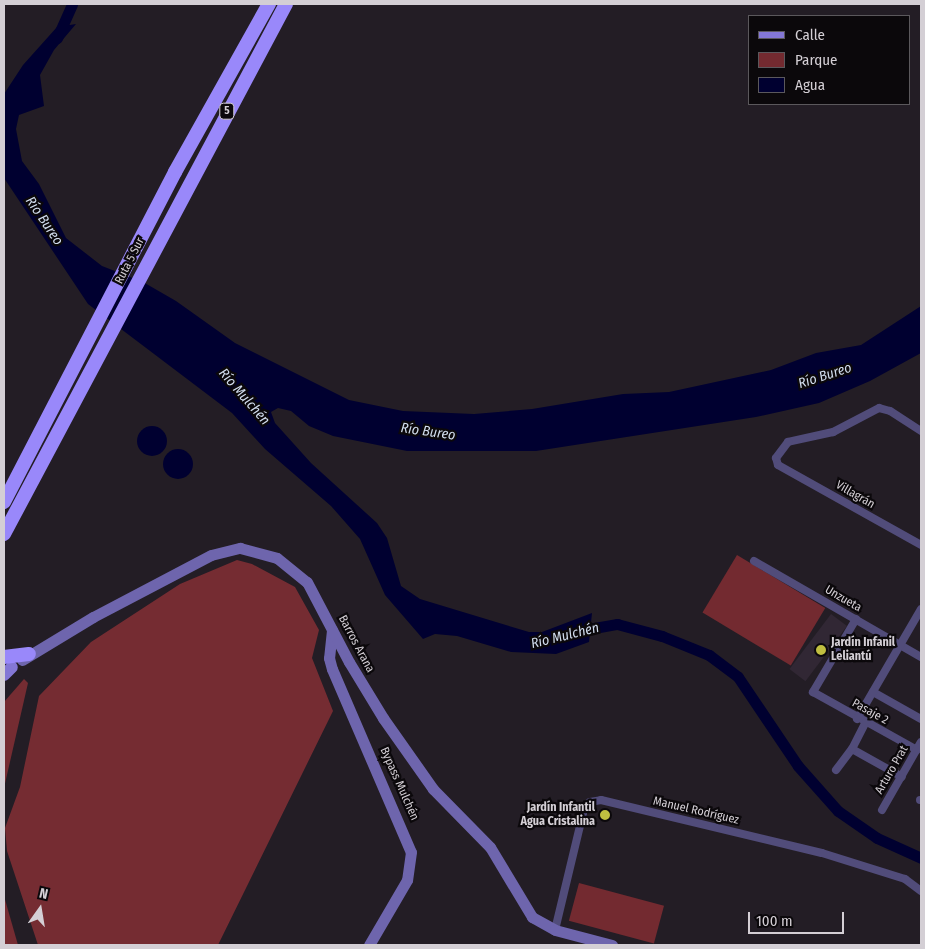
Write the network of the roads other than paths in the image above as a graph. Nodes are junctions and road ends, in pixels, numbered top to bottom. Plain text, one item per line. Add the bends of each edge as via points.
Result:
1 (269, 4) edge
2 (286, 4) edge
3 (921, 431) edge
4 (4, 502) edge
5 (4, 534) edge
6 (921, 546) edge
7 (754, 561) dead end
8 (921, 609) edge
9 (856, 619) junction
10 (332, 630) junction
11 (900, 645) junction
12 (29, 654) joint
13 (921, 657) edge
14 (6, 665) edge
15 (873, 692) junction
16 (921, 719) edge
17 (861, 721) junction
18 (921, 742) edge
19 (852, 749) junction
20 (917, 750) junction
21 (836, 770) dead end
22 (902, 777) junction
23 (882, 810) dead end
24 (921, 891) edge
25 (554, 930) junction
26 (369, 945) edge
27 (612, 945) edge

1 - 4 highway, Ruta 5 Sur / 5 via 151,218
2 - 5 highway, Ruta 5 Sur / 5
3 - 6 street, Villagrán via 879,408 833,432 788,442 777,454 778,464
7 - 9 street, Unzueta
8 - 11 street
9 - 11 street, Unzueta
9 - 17 street, Pasaje 2 via 813,692
10 - 12 main road, Barros Arana via 313,591 293,569 269,554 234,548 184,568
10 - 25 main road, Barros Arana via 370,698 423,776 490,847 532,917
10 - 26 main road, Bypass Mulchén via 328,658 412,852 407,880
11 - 13 street, Unzueta
11 - 15 street
12 - 14 highway
15 - 16 street
15 - 17 street
17 - 19 street
17 - 20 street, Pasaje 2
18 - 20 street, Arturo Prat
19 - 21 street
19 - 22 street
20 - 22 street, Arturo Prat
22 - 23 street, Arturo Prat
24 - 25 street, Manuel Rodríguez via 905,879 822,853 601,800 590,802 584,809
25 - 27 main road, Barros Arana

